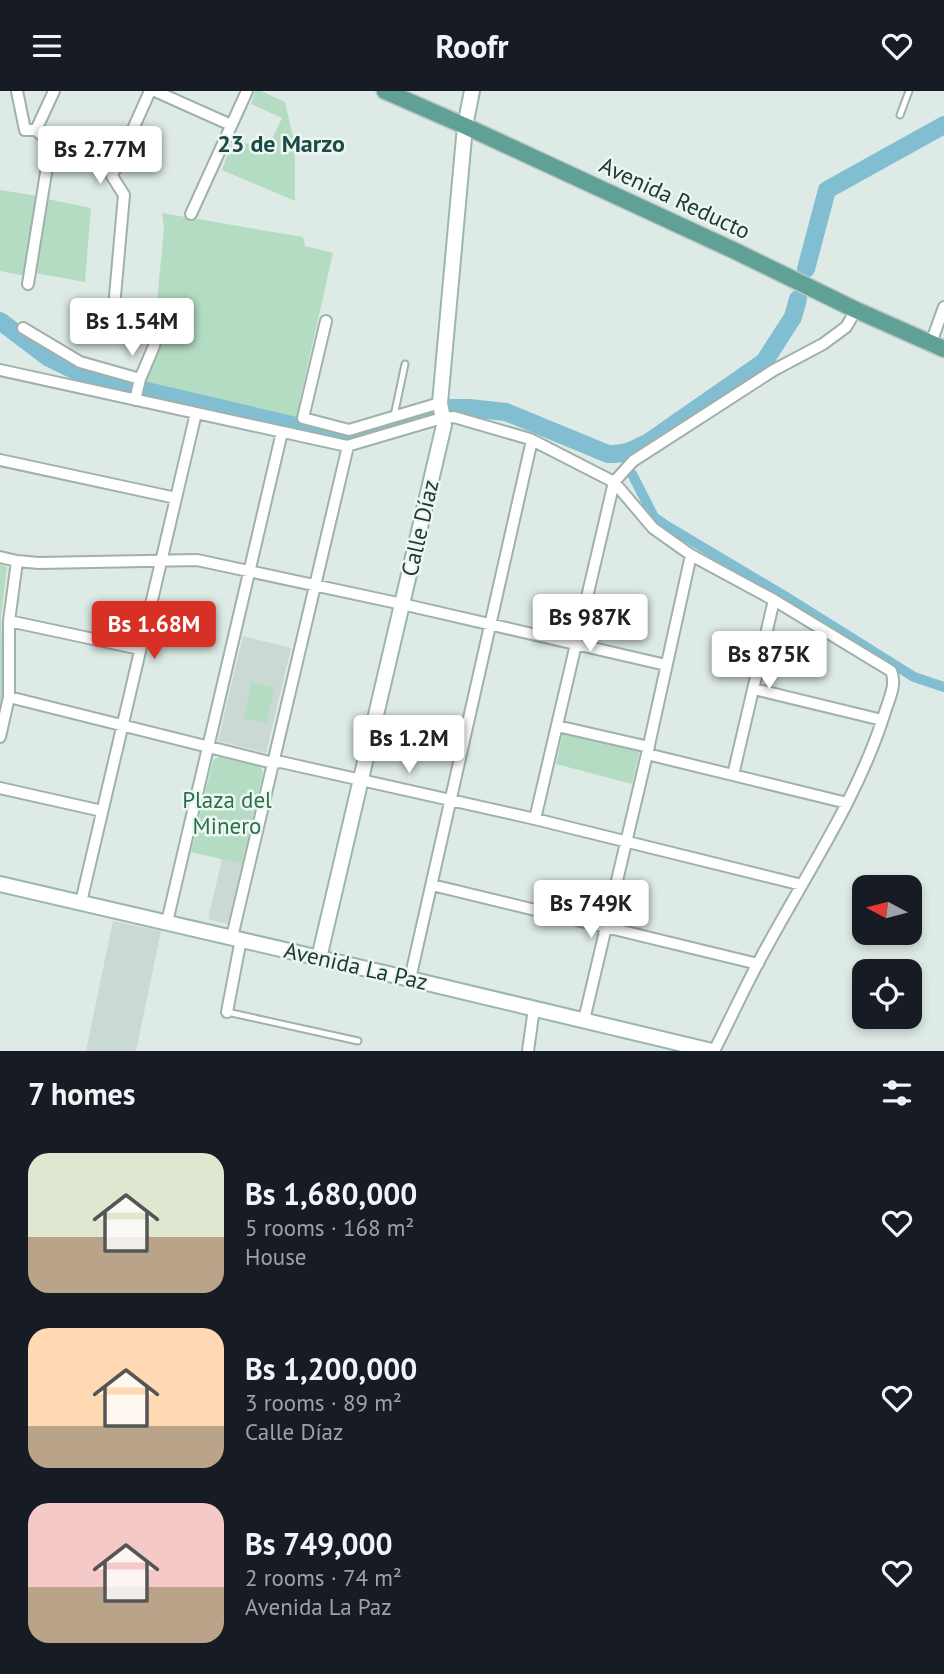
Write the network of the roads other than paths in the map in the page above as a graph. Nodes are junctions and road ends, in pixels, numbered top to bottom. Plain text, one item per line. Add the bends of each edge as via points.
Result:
1 (16, 91) edge
2 (54, 91) edge
3 (153, 91) edge
4 (247, 91) edge
5 (385, 91) edge
6 (472, 91) edge
7 (909, 91) edge
8 (900, 115) dead end
9 (231, 125) junction
10 (465, 126) junction
11 (36, 130) junction
12 (191, 214) dead end
13 (29, 284) dead end
14 (114, 296) dead end
15 (944, 307) edge
16 (856, 310) junction
17 (326, 321) dead end
18 (159, 322) dead end
19 (23, 328) dead end
20 (937, 346) edge
21 (405, 364) dead end
22 (0, 370) edge
23 (140, 379) junction
24 (135, 400) junction
25 (440, 403) junction
26 (195, 413) junction
27 (394, 416) junction
28 (442, 418) junction
29 (282, 432) junction
30 (532, 440) junction
31 (348, 446) junction
32 (0, 460) edge
33 (614, 482) junction
34 (176, 498) junction
35 (691, 555) junction
36 (0, 557) edge
37 (161, 560) junction
38 (17, 561) junction
39 (249, 571) junction
40 (315, 585) junction
41 (774, 600) junction
42 (402, 604) junction
43 (9, 621) junction
44 (490, 625) junction
45 (576, 645) junction
46 (140, 649) junction
47 (666, 665) junction
48 (754, 689) junction
49 (9, 697) junction
50 (882, 720) junction
51 (122, 725) junction
52 (557, 726) junction
53 (0, 737) edge
54 (208, 746) junction
55 (648, 750) junction
56 (273, 763) junction
57 (733, 775) junction
58 (361, 781) junction
59 (0, 788) edge
60 (451, 801) junction
61 (847, 803) junction
62 (102, 811) junction
63 (535, 819) junction
64 (626, 841) junction
65 (0, 884) edge
66 (432, 885) junction
67 (802, 885) junction
68 (81, 902) junction
69 (167, 922) junction
70 (605, 928) junction
71 (236, 938) junction
72 (319, 958) junction
73 (758, 964) junction
74 (410, 979) junction
75 (534, 1008) junction
76 (227, 1012) joint
77 (584, 1020) junction
78 (358, 1041) dead end
79 (528, 1051) edge
80 (713, 1051) edge

1 - 11 street via 25,130
2 - 11 street
3 - 9 street
3 - 14 street via 112,176 124,195
4 - 9 street
5 - 10 main road, Avenida Reducto
6 - 10 street, Calle Díaz
7 - 8 lane
9 - 12 street
10 - 16 main road, Avenida Reducto
10 - 25 street, Calle Díaz
11 - 13 street via 50,148
15 - 20 street
16 - 20 main road, Avenida Reducto
16 - 33 street via 846,327 823,344 774,370 633,461
17 - 27 street via 303,418 349,430
18 - 23 street via 155,346
19 - 23 street via 80,362
21 - 27 lane
22 - 24 street
23 - 24 street
24 - 26 street
25 - 27 street
25 - 28 street, Calle Díaz
26 - 29 street
26 - 34 street
28 - 30 street via 454,417
28 - 31 street
28 - 42 street, Calle Díaz
29 - 31 street
29 - 39 street
30 - 33 street
30 - 44 street
31 - 40 street
32 - 34 street
33 - 35 street via 653,528
33 - 45 street
34 - 37 street
35 - 41 street
35 - 47 street
36 - 38 street
37 - 38 street
37 - 39 street via 197,560
37 - 46 street
38 - 43 street
39 - 40 street
39 - 54 street
40 - 42 street
40 - 56 street
41 - 48 street
41 - 50 street via 891,671 894,684
42 - 44 street
42 - 58 street, Calle Díaz
43 - 46 street
43 - 49 street
44 - 45 street
44 - 60 street
45 - 47 street
45 - 52 street
46 - 51 street
47 - 55 street
48 - 50 street
48 - 57 street
49 - 51 street
49 - 53 street
50 - 61 street
51 - 54 street
51 - 62 street
52 - 55 street
52 - 63 street
54 - 56 street
54 - 69 street
55 - 57 street
55 - 64 street
56 - 58 street
56 - 71 street
57 - 61 street
58 - 60 street
58 - 72 street, Calle Díaz
59 - 62 street
60 - 63 street
60 - 66 street
61 - 67 street
62 - 68 street
63 - 64 street
64 - 67 street
64 - 70 street
65 - 68 street, Avenida La Paz
66 - 70 street
66 - 74 street
67 - 73 street
68 - 69 street, Avenida La Paz
69 - 71 street, Avenida La Paz
70 - 73 street
70 - 77 street
71 - 72 street, Avenida La Paz
71 - 76 street
72 - 74 street, Avenida La Paz
73 - 80 street
74 - 75 street, Avenida La Paz
75 - 77 street, Avenida La Paz
75 - 79 street
76 - 78 lane
77 - 80 street, Avenida La Paz

